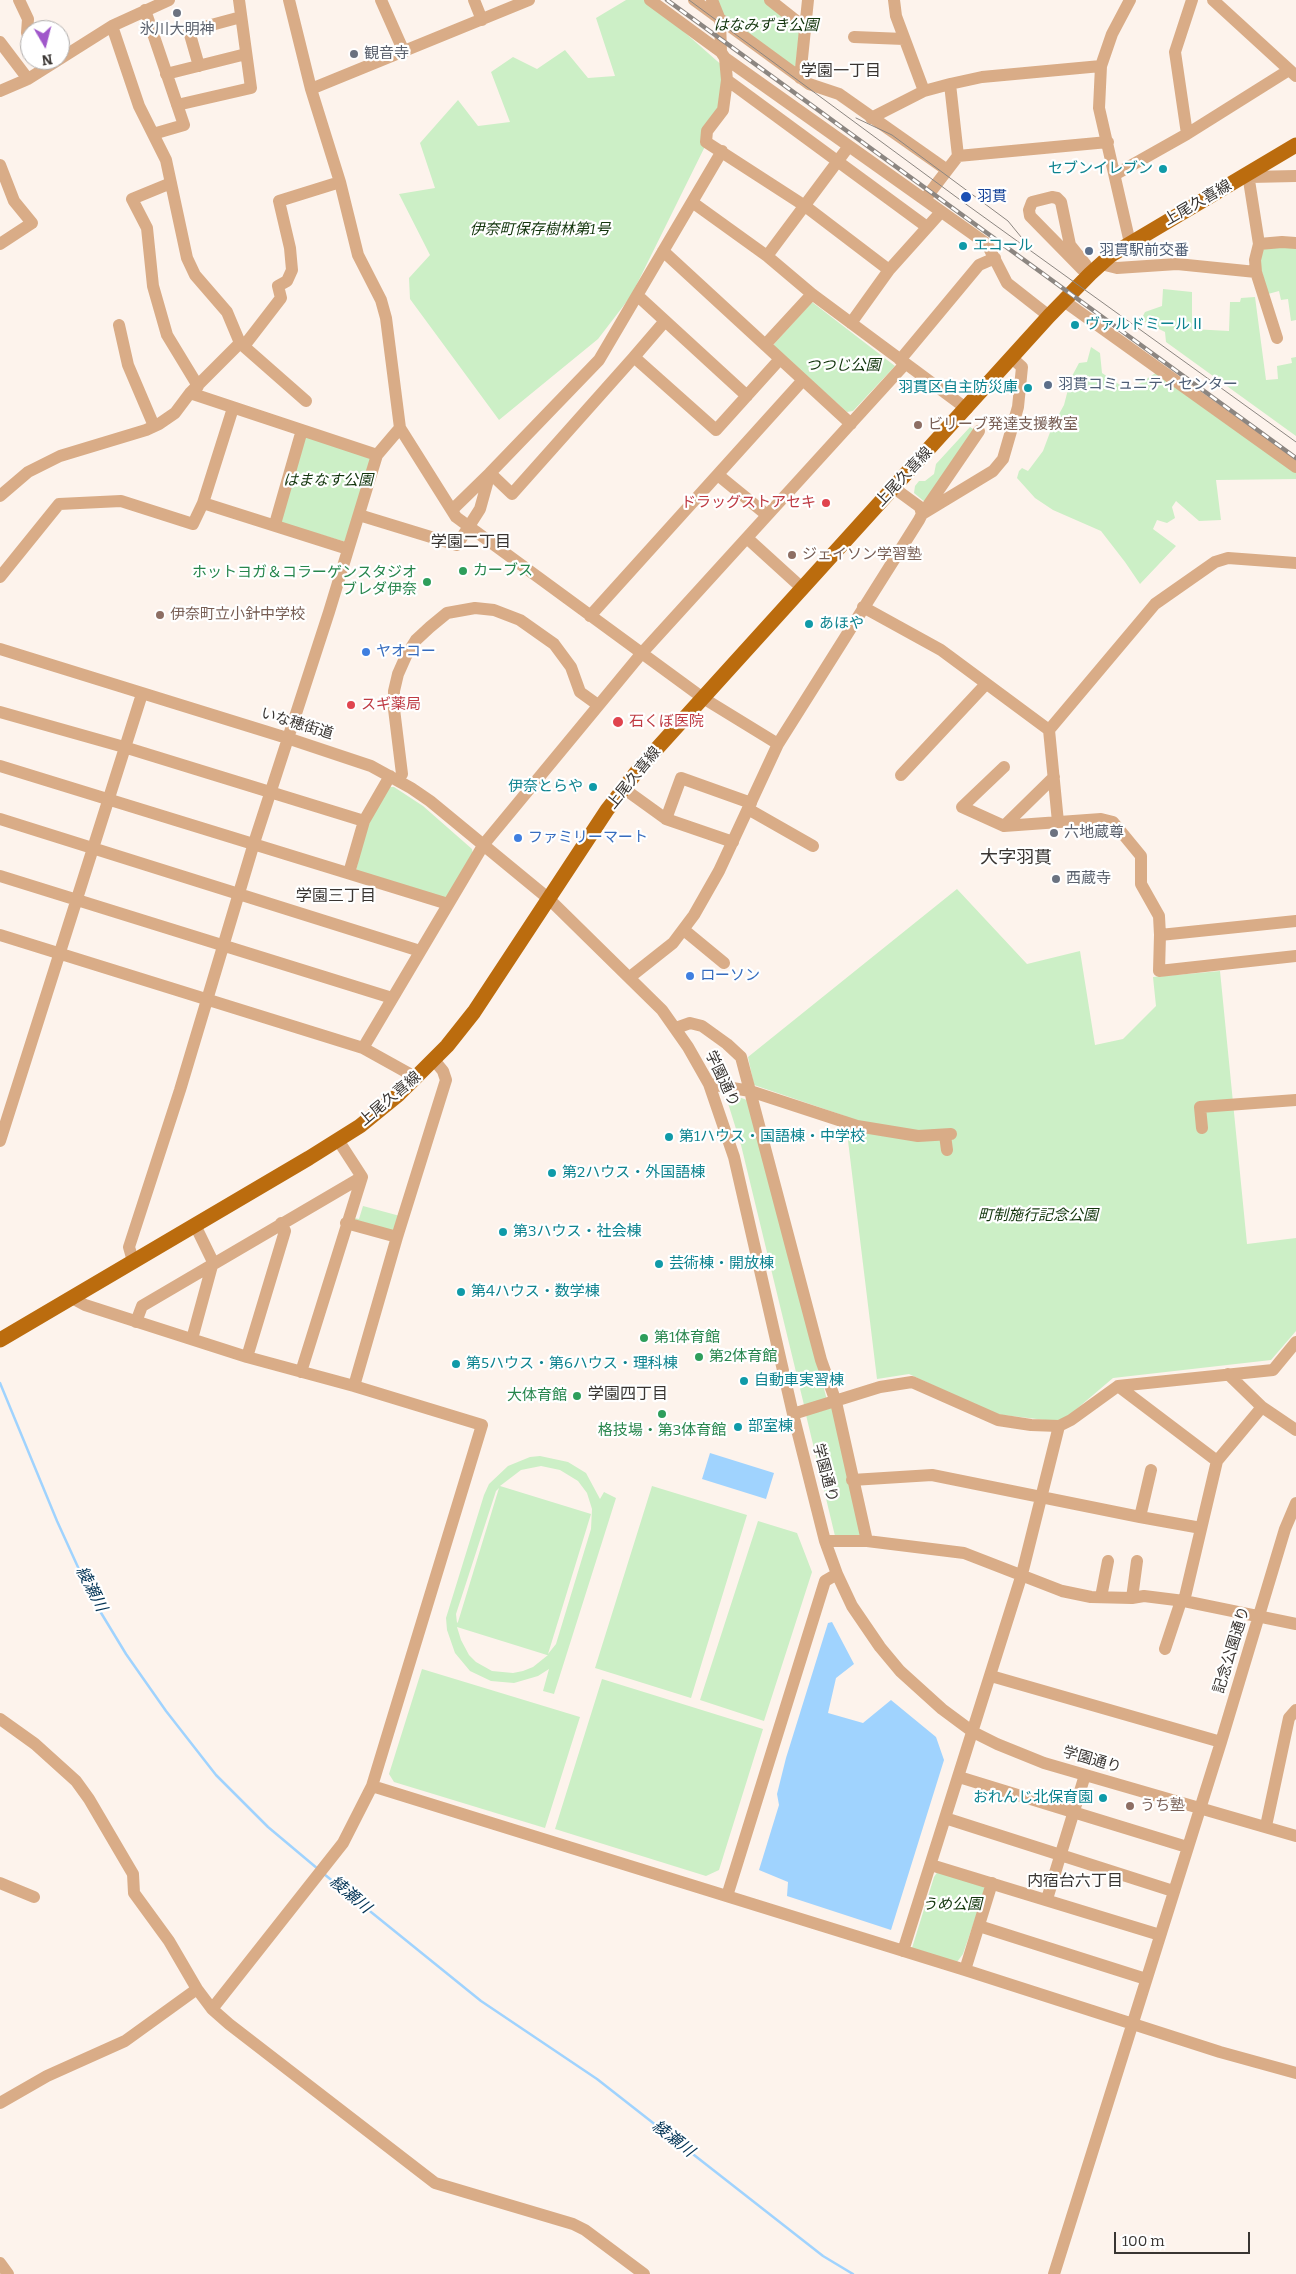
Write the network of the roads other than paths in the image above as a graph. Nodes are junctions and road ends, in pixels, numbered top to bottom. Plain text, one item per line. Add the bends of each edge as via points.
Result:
1 (19, 0) edge
2 (168, 0) edge
3 (239, 0) edge
4 (289, 0) edge
5 (381, 0) edge
6 (474, 0) edge
7 (529, 0) edge
8 (650, 0) edge
9 (694, 0) edge
10 (712, 0) edge
11 (770, 0) edge
12 (808, 0) edge
13 (894, 0) edge
14 (1130, 0) edge
15 (1192, 0) edge
16 (1213, 0) edge
17 (148, 6) edge
18 (241, 17) junction
19 (28, 20) edge
20 (482, 20) junction
21 (720, 20) junction
22 (112, 26) junction
23 (804, 27) junction
24 (854, 37) dead end
25 (904, 39) junction
26 (0, 42) edge
27 (404, 52) junction
28 (70, 53) edge
29 (246, 54) junction
30 (723, 55) junction
31 (198, 66) junction
32 (1101, 66) junction
33 (42, 70) edge
34 (1292, 73) edge
35 (166, 74) junction
36 (800, 78) junction
37 (28, 79) junction
38 (727, 80) junction
39 (950, 84) junction
40 (311, 89) junction
41 (0, 91) edge
42 (924, 91) junction
43 (177, 105) junction
44 (871, 118) junction
45 (153, 134) junction
46 (1187, 134) junction
47 (1108, 142) junction
48 (1296, 144) edge
49 (849, 146) junction
50 (722, 151) junction
51 (958, 156) junction
52 (838, 161) junction
53 (0, 165) edge
54 (947, 170) junction
55 (1116, 174) junction
56 (1249, 175) junction
57 (1296, 176) edge
58 (340, 182) junction
59 (171, 183) junction
60 (925, 199) junction
61 (692, 202) junction
62 (805, 206) junction
63 (941, 212) junction
64 (927, 227) junction
65 (1067, 228) junction
66 (1045, 232) junction
67 (1130, 243) junction
68 (1296, 243) edge
69 (0, 244) edge
70 (1259, 244) junction
71 (663, 251) junction
72 (767, 256) junction
73 (994, 258) junction
74 (1095, 269) junction
75 (889, 270) junction
76 (1256, 272) junction
77 (812, 294) junction
78 (638, 296) junction
79 (1064, 300) junction
80 (1050, 316) junction
81 (665, 321) junction
82 (850, 323) junction
83 (119, 325) dead end
84 (1277, 338) dead end
85 (242, 345) junction
86 (765, 345) junction
87 (634, 358) junction
88 (1013, 358) junction
89 (780, 359) junction
90 (902, 362) junction
91 (803, 380) junction
92 (194, 390) junction
93 (748, 396) junction
94 (306, 400) dead end
95 (233, 408) junction
96 (967, 409) junction
97 (851, 424) junction
98 (154, 426) junction
99 (400, 428) junction
100 (302, 430) junction
101 (979, 431) dead end
102 (377, 455) junction
103 (1296, 468) edge
104 (490, 472) junction
105 (718, 475) junction
106 (894, 488) junction
107 (0, 496) edge
108 (203, 502) junction
109 (452, 510) junction
110 (922, 514) junction
111 (359, 515) junction
112 (768, 515) junction
113 (275, 524) junction
114 (469, 527) junction
115 (747, 538) junction
116 (348, 548) junction
117 (1296, 563) edge
118 (0, 577) edge
119 (802, 588) junction
120 (863, 607) junction
121 (590, 616) junction
122 (0, 649) edge
123 (642, 654) junction
124 (986, 684) junction
125 (142, 694) junction
126 (703, 698) junction
127 (598, 705) junction
128 (0, 712) edge
129 (1049, 730) junction
130 (287, 738) junction
131 (778, 744) junction
132 (124, 747) junction
133 (0, 766) edge
134 (1004, 767) dead end
135 (396, 775) junction
136 (901, 775) dead end
137 (1054, 777) junction
138 (623, 788) junction
139 (270, 793) junction
140 (109, 799) junction
141 (749, 806) junction
142 (666, 818) junction
143 (0, 819) edge
144 (364, 822) junction
145 (1058, 822) junction
146 (1004, 826) junction
147 (732, 842) junction
148 (254, 843) junction
149 (484, 844) junction
150 (813, 846) dead end
151 (93, 849) junction
152 (348, 873) junction
153 (0, 876) edge
154 (238, 894) junction
155 (549, 899) junction
156 (77, 900) junction
157 (448, 904) junction
158 (1296, 921) edge
159 (684, 930) junction
160 (0, 935) edge
161 (1160, 935) junction
162 (223, 944) junction
163 (420, 951) junction
164 (59, 954) junction
165 (1296, 956) edge
166 (724, 963) dead end
167 (630, 977) junction
168 (206, 998) junction
169 (392, 998) junction
170 (676, 1028) junction
171 (363, 1048) junction
172 (434, 1060) junction
173 (418, 1078) junction
174 (709, 1084) junction
175 (750, 1090) junction
176 (1296, 1100) edge
177 (1202, 1128) dead end
178 (338, 1140) junction
179 (0, 1141) edge
180 (947, 1150) dead end
181 (362, 1177) junction
182 (281, 1223) junction
183 (346, 1223) junction
184 (195, 1225) junction
185 (397, 1237) junction
186 (133, 1261) junction
187 (214, 1262) junction
188 (72, 1298) junction
189 (136, 1322) junction
190 (192, 1339) junction
191 (0, 1340) edge
192 (1296, 1342) edge
193 (247, 1357) junction
194 (301, 1372) junction
195 (1228, 1374) junction
196 (354, 1386) junction
197 (1118, 1386) junction
198 (836, 1402) junction
199 (1262, 1407) junction
200 (793, 1414) junction
201 (1059, 1426) junction
202 (1296, 1430) edge
203 (1217, 1461) junction
204 (1151, 1470) dead end
205 (852, 1480) junction
206 (1041, 1498) junction
207 (1296, 1503) edge
208 (1140, 1518) junction
209 (1201, 1528) junction
210 (826, 1541) junction
211 (868, 1541) junction
212 (1138, 1561) dead end
213 (1108, 1562) dead end
214 (837, 1574) junction
215 (1022, 1574) junction
216 (1101, 1597) junction
217 (1132, 1598) junction
218 (1183, 1601) junction
219 (1259, 1618) junction
220 (1296, 1624) edge
221 (1165, 1649) dead end
222 (991, 1676) junction
223 (1296, 1710) edge
224 (0, 1719) edge
225 (973, 1732) junction
226 (1221, 1742) junction
227 (1085, 1775) junction
228 (958, 1777) junction
229 (372, 1786) junction
230 (1200, 1807) junction
231 (1074, 1812) junction
232 (945, 1818) junction
233 (1266, 1826) junction
234 (1296, 1836) edge
235 (1187, 1847) junction
236 (1061, 1855) junction
237 (931, 1865) junction
238 (0, 1883) edge
239 (992, 1883) junction
240 (1173, 1891) junction
241 (727, 1896) junction
242 (34, 1897) dead end
243 (1047, 1899) junction
244 (979, 1926) junction
245 (1160, 1935) junction
246 (903, 1951) junction
247 (965, 1970) junction
248 (1146, 1979) junction
249 (197, 1989) junction
250 (212, 2008) junction
251 (1132, 2024) junction
252 (1296, 2073) edge
253 (0, 2103) edge
254 (0, 2263) edge
255 (8, 2274) edge
256 (644, 2274) edge
257 (1054, 2274) edge

1 - 19 street
2 - 17 street
3 - 18 street
4 - 40 street
5 - 27 street
6 - 20 street
7 - 20 street
8 - 30 street
9 - 21 street
10 - 21 street
11 - 23 street
12 - 23 street
13 - 25 street
14 - 32 street via 1112,34
15 - 46 street via 1175,52
16 - 34 street
17 - 22 street
17 - 35 street
18 - 29 street
18 - 31 street via 190,30
20 - 27 street
21 - 30 street
21 - 36 street
22 - 28 street
22 - 45 street via 139,106
23 - 36 street
24 - 25 street
25 - 42 street
26 - 37 street
27 - 40 street
29 - 31 street
29 - 43 street via 251,88
30 - 38 street
30 - 49 street
31 - 35 street
32 - 39 street via 982,77
32 - 47 street via 1099,108
33 - 37 street
34 - 46 street
35 - 43 street
36 - 44 street via 808,84 840,94
37 - 41 street
38 - 50 street via 723,110 707,131 706,142
38 - 52 street
39 - 42 street
39 - 51 street
40 - 58 street
42 - 44 street
43 - 45 street via 184,125
44 - 54 street
45 - 59 street via 166,160
46 - 55 street
47 - 51 street
47 - 55 street
48 - 56 main road, 上尾久喜線
49 - 52 street
49 - 60 street
50 - 61 street
50 - 62 street
51 - 54 street
52 - 62 street
52 - 64 street
53 - 69 street via 14,201 32,223
54 - 60 street
55 - 67 street
56 - 57 street
56 - 67 main road, 上尾久喜線
56 - 70 street
58 - 85 street via 279,201 292,270 287,281 278,286 281,298
58 - 99 street via 358,255 381,300 386,318
59 - 85 street via 195,275 227,312
59 - 92 street via 132,199 147,228 153,286 167,335
60 - 63 street
61 - 71 street
61 - 72 street
62 - 72 street
62 - 75 street
63 - 64 street
63 - 73 street via 987,244
64 - 75 street
65 - 66 street
65 - 66 street via 1062,202 1052,197 1030,205 1030,216
65 - 74 street via 1072,249 1086,265
66 - 74 street via 1082,269
67 - 74 main road, 上尾久喜線
68 - 70 street
70 - 76 street
71 - 78 street
71 - 86 street
72 - 77 street
73 - 80 street via 1007,283
73 - 90 street via 979,266
74 - 76 street via 1177,264
74 - 79 main road, 上尾久喜線
75 - 82 street
76 - 84 street
77 - 82 street
77 - 86 street
78 - 81 street
78 - 104 street via 599,360
79 - 80 main road, 上尾久喜線
79 - 103 street
80 - 88 main road, 上尾久喜線
81 - 87 street
81 - 93 street
82 - 90 street
83 - 98 street via 128,365
85 - 92 street
85 - 94 street
86 - 89 street
87 - 93 street via 716,430
87 - 104 street via 512,494
88 - 96 main road, 上尾久喜線
88 - 110 street via 1022,367 1018,400 1003,459 993,472
89 - 91 street
89 - 93 street
90 - 96 street
90 - 97 street
91 - 97 street
91 - 105 street
92 - 95 street
92 - 98 street via 175,413
95 - 100 street
95 - 108 street
96 - 106 main road, 上尾久喜線
97 - 112 street
98 - 107 street via 60,456 28,472
99 - 102 street
99 - 109 street
100 - 102 street
100 - 113 street
101 - 110 street
102 - 111 street
104 - 109 street
104 - 114 street via 480,509
105 - 112 street
105 - 121 street
106 - 110 street via 920,507
106 - 119 main road, 上尾久喜線
108 - 113 street
108 - 118 street via 193,524 121,501 59,504
109 - 114 street
110 - 120 street
111 - 114 street via 457,545
111 - 116 street
112 - 115 street
113 - 116 street
114 - 121 street
115 - 119 street
115 - 123 street
116 - 130 street
117 - 129 street via 1228,558 1215,562 1156,604
119 - 126 main road, 上尾久喜線
120 - 124 street via 941,650
120 - 131 street
121 - 123 street
122 - 125 street, いな穂街道
123 - 126 street
123 - 127 street
124 - 129 street
124 - 136 street
125 - 130 street, いな穂街道
125 - 132 street
126 - 131 street
126 - 138 main road, 上尾久喜線
127 - 135 street via 580,692 570,667 554,644 520,620 494,610 475,608 447,613 416,640 398,674 394,692
127 - 149 street
128 - 132 street
129 - 137 street
130 - 135 street, いな穂街道
130 - 139 street
131 - 141 street
132 - 139 street
132 - 140 street
133 - 140 street
134 - 146 street via 962,807
135 - 144 street
135 - 149 street, いな穂街道
137 - 145 street
137 - 146 street
138 - 142 street
138 - 155 main road, 上尾久喜線
139 - 144 street
139 - 148 street
140 - 148 street
140 - 151 street
141 - 142 street via 681,778
141 - 147 street
141 - 150 street
142 - 147 street
143 - 151 street
144 - 152 street
145 - 146 street
145 - 161 street via 1101,819 1113,822 1141,856 1141,884 1159,916
147 - 159 street via 707,894
148 - 152 street
148 - 154 street
149 - 155 street, いな穂街道
149 - 157 street
151 - 154 street
151 - 156 street
152 - 157 street
153 - 156 street
154 - 162 street
154 - 163 street
155 - 167 street, 学園通り
155 - 172 main road, 上尾久喜線 via 489,991
156 - 162 street
156 - 164 street
157 - 163 street
158 - 161 street
159 - 166 street
159 - 167 street via 658,956
160 - 164 street
161 - 165 street via 1159,971
162 - 168 street
162 - 169 street
163 - 169 street
164 - 168 street
164 - 179 street
167 - 170 street, 学園通り
168 - 171 street
168 - 186 street via 129,1247
169 - 171 street
170 - 174 street, 学園通り
170 - 175 street via 690,1023 702,1026 727,1044 741,1057
171 - 173 street
172 - 173 main road, 上尾久喜線
172 - 185 street via 446,1080
173 - 178 main road, 上尾久喜線 via 379,1112
174 - 175 street
174 - 200 street, 学園通り via 734,1157
175 - 180 street via 857,1126 918,1136 948,1135
175 - 198 street via 820,1360
176 - 177 street via 1200,1107
178 - 181 street
178 - 184 main road, 上尾久喜線
181 - 182 street
181 - 183 street
182 - 187 street
182 - 193 street via 286,1231
183 - 185 street
183 - 194 street
184 - 186 main road, 上尾久喜線
184 - 187 street
185 - 196 street
186 - 188 main road, 上尾久喜線
187 - 189 street via 142,1306
187 - 190 street
188 - 189 street
188 - 191 main road, 上尾久喜線
189 - 190 street
190 - 193 street
192 - 195 street via 1273,1370
193 - 194 street
194 - 196 street
195 - 197 street
195 - 199 street
196 - 229 street via 482,1425
197 - 201 street
197 - 203 street
198 - 200 street
198 - 201 street via 880,1387 912,1382 998,1420 1031,1426
198 - 205 street
199 - 202 street
199 - 203 street
200 - 210 street, 学園通り
201 - 206 street
203 - 209 street
204 - 208 street
205 - 206 street via 932,1475
205 - 211 street
206 - 208 street
206 - 215 street
207 - 219 street, 記念公園通り via 1285,1529
208 - 209 street
209 - 218 street
210 - 211 street
210 - 214 street, 学園通り
211 - 215 street via 964,1553
212 - 217 street
213 - 216 street
214 - 225 street, 学園通り via 864,1625 900,1671
214 - 241 street via 825,1581
215 - 216 street via 1062,1591
215 - 222 street
216 - 217 street
217 - 218 street via 1144,1596
218 - 219 street
218 - 221 street
219 - 220 street
219 - 226 street, 記念公園通り
222 - 225 street
222 - 226 street
223 - 233 street via 1289,1718
224 - 249 street via 48,1756 89,1799 133,1874 134,1893
225 - 227 street, 学園通り via 1019,1753
225 - 228 street
226 - 230 street, 記念公園通り
227 - 230 street, 学園通り
227 - 231 street
228 - 231 street
228 - 232 street
229 - 241 street
229 - 250 street via 343,1842
230 - 233 street, 学園通り
230 - 235 street, 記念公園通り
231 - 235 street
231 - 236 street
232 - 236 street
232 - 237 street
233 - 234 street, 学園通り
235 - 240 street, 記念公園通り
236 - 240 street
236 - 243 street
237 - 239 street
237 - 246 street
238 - 242 street
239 - 243 street
239 - 244 street
240 - 245 street, 記念公園通り
241 - 246 street
243 - 245 street
244 - 247 street
244 - 248 street
245 - 248 street, 記念公園通り
246 - 247 street
247 - 251 street
248 - 251 street, 記念公園通り
249 - 250 street
249 - 253 street via 125,2040 47,2076
250 - 256 street via 435,2183 573,2224
251 - 252 street
251 - 257 street, 記念公園通り
254 - 255 street

